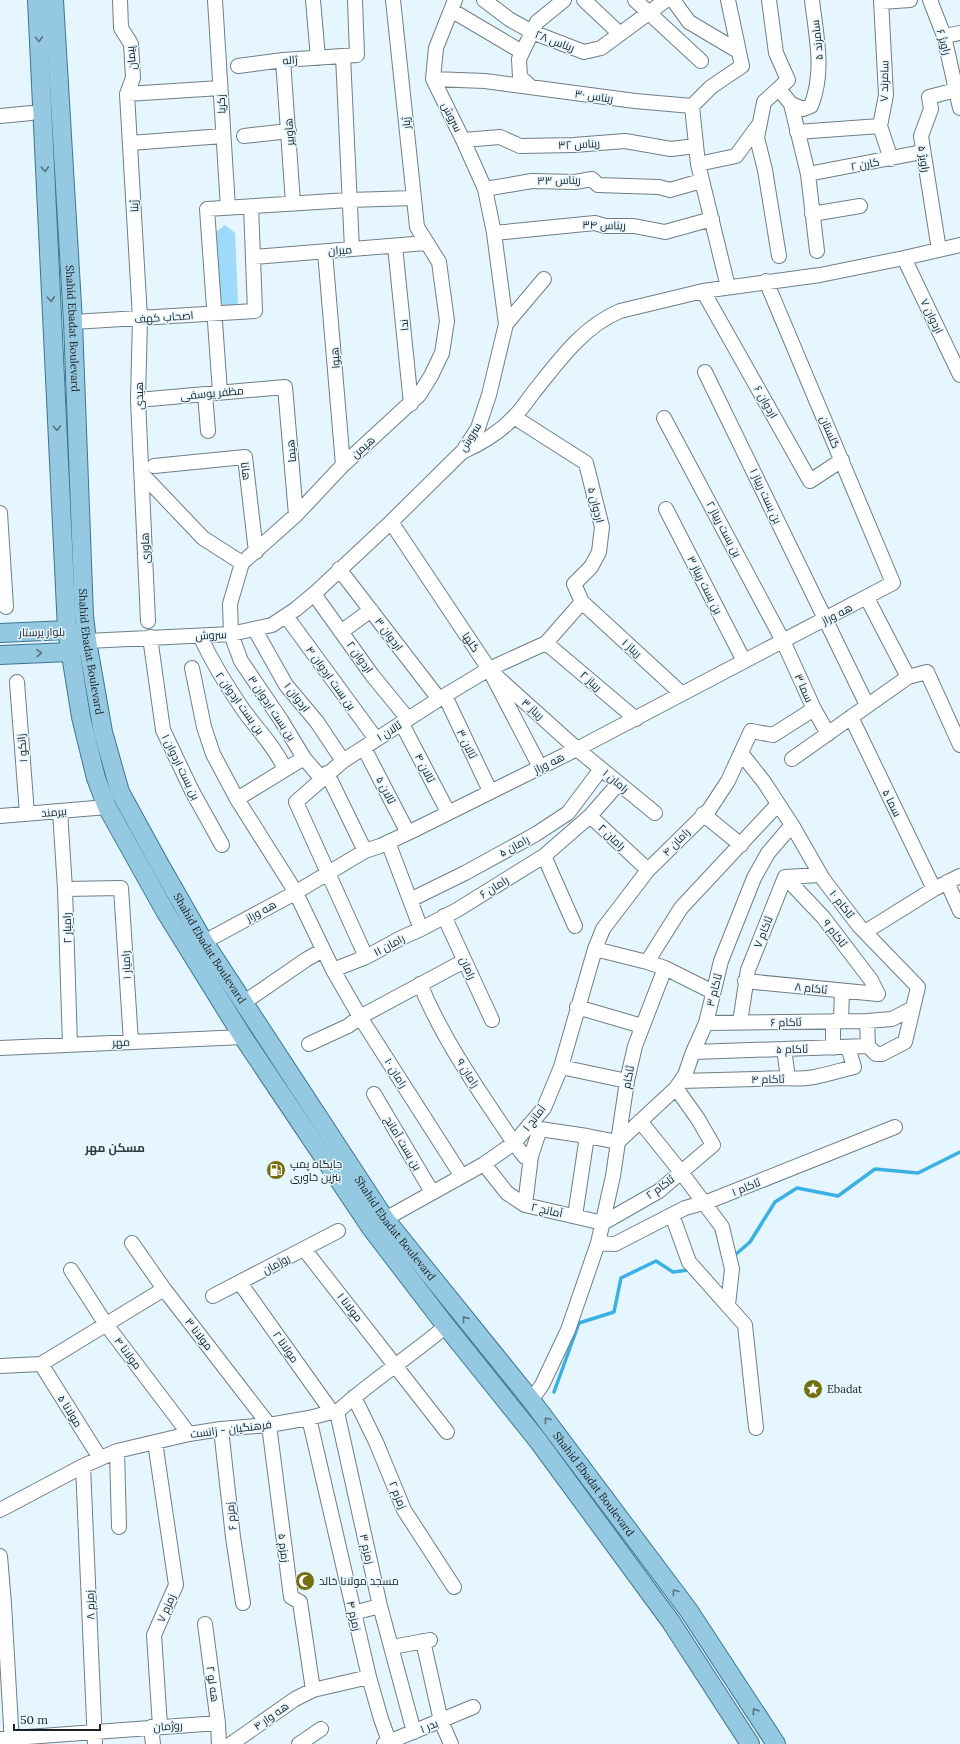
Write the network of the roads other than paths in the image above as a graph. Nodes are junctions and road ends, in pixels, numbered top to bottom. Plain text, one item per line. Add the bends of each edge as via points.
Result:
1 (37, 0) edge
2 (54, 0) edge
3 (120, 0) edge
4 (215, 0) edge
5 (313, 0) edge
6 (355, 0) edge
7 (393, 0) edge
8 (484, 0) edge
9 (564, 0) edge
10 (584, 0) edge
11 (635, 0) edge
12 (666, 0) edge
13 (673, 0) edge
14 (728, 0) edge
15 (769, 0) edge
16 (812, 0) edge
17 (910, 0) edge
18 (930, 0) edge
19 (881, 1) edge
20 (453, 5) edge
21 (648, 13) junction
22 (532, 32) junction
23 (960, 33) edge
24 (620, 34) junction
25 (944, 36) junction
26 (738, 51) junction
27 (522, 52) junction
28 (343, 56) junction
29 (318, 58) junction
30 (283, 60) junction
31 (701, 61) dead end
32 (238, 66) dead end
33 (956, 69) edge
34 (432, 79) junction
35 (531, 87) junction
36 (220, 88) junction
37 (779, 89) junction
38 (956, 90) junction
39 (127, 94) junction
40 (791, 104) junction
41 (692, 106) junction
42 (960, 108) edge
43 (31, 113) dead end
44 (0, 116) edge
45 (761, 122) junction
46 (880, 126) junction
47 (289, 131) junction
48 (797, 132) junction
49 (223, 136) junction
50 (244, 136) dead end
51 (463, 140) junction
52 (130, 142) junction
53 (696, 146) junction
54 (922, 152) junction
55 (891, 159) junction
56 (698, 164) junction
57 (808, 174) junction
58 (702, 181) junction
59 (485, 189) junction
60 (414, 198) junction
61 (349, 200) junction
62 (293, 203) junction
63 (251, 206) junction
64 (860, 206) dead end
65 (228, 208) junction
66 (812, 214) junction
67 (712, 219) junction
68 (494, 233) junction
69 (426, 243) junction
70 (960, 245) edge
71 (395, 246) junction
72 (352, 249) junction
73 (939, 250) junction
74 (817, 251) dead end
75 (325, 252) junction
76 (779, 256) dead end
77 (254, 258) junction
78 (904, 258) junction
79 (544, 279) dead end
80 (766, 281) junction
81 (728, 287) junction
82 (703, 291) junction
83 (214, 314) junction
84 (140, 318) junction
85 (73, 322) junction
86 (506, 324) junction
87 (705, 372) dead end
88 (960, 375) edge
89 (285, 387) joint
90 (220, 392) junction
91 (205, 394) junction
92 (138, 400) junction
93 (411, 404) junction
94 (514, 417) junction
95 (664, 418) dead end
96 (208, 431) dead end
97 (463, 451) junction
98 (842, 460) junction
99 (154, 466) dead end
100 (343, 466) junction
101 (142, 474) junction
102 (666, 509) dead end
103 (0, 513) edge
104 (296, 515) junction
105 (391, 522) junction
106 (256, 552) junction
107 (242, 563) junction
108 (339, 569) junction
109 (893, 583) joint
110 (314, 594) junction
111 (867, 598) junction
112 (582, 602) junction
113 (6, 607) dead end
114 (371, 610) junction
115 (286, 616) junction
116 (825, 620) junction
117 (148, 621) dead end
118 (67, 630) junction
119 (255, 630) junction
120 (342, 632) junction
121 (0, 633) edge
122 (231, 634) junction
123 (200, 636) junction
124 (150, 637) junction
125 (87, 641) junction
126 (783, 641) junction
127 (546, 643) junction
128 (70, 652) junction
129 (0, 655) edge
130 (744, 661) junction
131 (192, 668) dead end
132 (489, 669) junction
133 (908, 677) junction
134 (17, 682) dead end
135 (682, 694) junction
136 (442, 698) junction
137 (867, 704) junction
138 (814, 709) junction
139 (851, 718) junction
140 (636, 719) junction
141 (405, 722) junction
142 (828, 734) junction
143 (376, 740) junction
144 (960, 745) edge
145 (364, 748) junction
146 (577, 749) junction
147 (741, 753) junction
148 (304, 758) junction
149 (792, 759) dead end
150 (343, 761) junction
151 (540, 767) junction
152 (286, 769) junction
153 (601, 769) junction
154 (324, 776) junction
155 (618, 784) junction
156 (490, 791) junction
157 (237, 799) junction
158 (778, 804) junction
159 (107, 807) junction
160 (60, 811) junction
161 (448, 812) junction
162 (655, 813) dead end
163 (27, 814) junction
164 (703, 814) junction
165 (0, 816) edge
166 (590, 816) junction
167 (792, 825) junction
168 (408, 833) junction
169 (388, 842) junction
170 (222, 845) dead end
171 (741, 845) junction
172 (365, 851) junction
173 (544, 856) junction
174 (648, 870) junction
175 (327, 874) junction
176 (820, 875) junction
177 (960, 876) edge
178 (785, 877) junction
179 (940, 885) junction
180 (65, 889) junction
181 (295, 891) junction
182 (410, 900) junction
183 (960, 911) edge
184 (444, 916) junction
185 (575, 926) dead end
186 (421, 929) junction
187 (865, 932) junction
188 (204, 942) junction
189 (595, 948) junction
190 (323, 950) junction
191 (366, 957) junction
192 (464, 961) junction
193 (647, 962) junction
194 (665, 968) junction
195 (334, 970) junction
196 (745, 981) junction
197 (420, 984) junction
198 (842, 990) junction
199 (713, 992) junction
200 (878, 994) joint
201 (243, 1003) junction
202 (577, 1007) junction
203 (913, 1008) junction
204 (360, 1017) junction
205 (492, 1020) dead end
206 (837, 1021) junction
207 (867, 1021) junction
208 (740, 1022) junction
209 (706, 1023) junction
210 (642, 1026) junction
211 (243, 1037) junction
212 (132, 1042) junction
213 (309, 1044) dead end
214 (70, 1045) junction
215 (868, 1046) junction
216 (848, 1047) junction
217 (0, 1048) edge
218 (833, 1048) junction
219 (784, 1049) junction
220 (693, 1052) junction
221 (561, 1068) junction
222 (788, 1078) junction
223 (627, 1081) junction
224 (678, 1084) junction
225 (374, 1094) dead end
226 (640, 1121) junction
227 (535, 1127) junction
228 (895, 1127) dead end
229 (588, 1136) junction
230 (618, 1142) junction
231 (514, 1143) junction
232 (525, 1157) dead end
233 (484, 1164) junction
234 (681, 1172) junction
235 (461, 1175) junction
236 (432, 1192) junction
237 (705, 1203) junction
238 (525, 1205) junction
239 (672, 1215) junction
240 (574, 1216) junction
241 (385, 1219) junction
242 (603, 1223) junction
243 (338, 1231) dead end
244 (132, 1243) dead end
245 (598, 1243) junction
246 (304, 1249) junction
247 (71, 1270) dead end
248 (240, 1283) junction
249 (164, 1289) junction
250 (213, 1296) dead end
251 (728, 1305) junction
252 (105, 1323) junction
253 (446, 1326) junction
254 (41, 1364) junction
255 (0, 1366) edge
256 (396, 1366) junction
257 (354, 1397) junction
258 (531, 1400) junction
259 (334, 1412) junction
260 (309, 1418) junction
261 (269, 1425) junction
262 (756, 1428) dead end
263 (221, 1429) junction
264 (447, 1432) dead end
265 (189, 1434) junction
266 (155, 1442) junction
267 (117, 1451) junction
268 (100, 1458) junction
269 (83, 1466) junction
270 (0, 1510) edge
271 (119, 1527) dead end
272 (0, 1556) edge
273 (454, 1587) dead end
274 (243, 1603) dead end
275 (380, 1606) junction
276 (689, 1611) junction
277 (353, 1613) junction
278 (671, 1622) junction
279 (205, 1624) dead end
280 (392, 1647) junction
281 (369, 1677) junction
282 (313, 1690) junction
283 (473, 1707) dead end
284 (441, 1721) junction
285 (218, 1723) junction
286 (156, 1727) junction
287 (321, 1729) dead end
288 (414, 1732) junction
289 (94, 1738) edge
290 (8, 1740) edge
291 (388, 1743) edge
292 (153, 1744) edge
293 (218, 1744) edge
294 (231, 1744) edge
295 (299, 1744) edge
296 (451, 1744) edge
297 (750, 1744) edge
298 (776, 1744) edge

1 -> 118 main road, Shahid Ebadat Boulevard
2 - 85 main road, Shahid Ebadat Boulevard
3 - 39 street, پیمان via 121,28 131,44 133,78
4 - 36 street, زکریا
5 - 29 street
6 - 28 street via 357,55
7 - 60 street, ژیار
8 - 22 street, ریناس ۲۸
9 - 22 street via 537,22
10 - 24 street
11 - 21 street
12 - 21 street, ریناس ۲۸
13 - 26 street via 689,22
14 - 26 street
15 - 37 street via 776,52 788,80
16 - 40 street, سامرند ۵ via 820,62 816,95 811,106 802,109
17 - 19 street
18 - 25 street, راویژ ۶
19 - 46 street, سامرند ۷ via 886,95
20 - 27 street
20 - 34 street via 436,48
21 - 24 street, ریناس ۲۸
21 - 31 street
22 - 24 street, ریناس ۲۸ via 584,52 601,48
22 - 27 street
23 - 25 street
25 - 33 street, راویژ ۶
26 - 41 street via 742,66 711,88
27 - 35 street via 519,59 520,77
28 - 29 street, ژاله
28 - 61 street
29 - 30 street, ژاله
30 - 32 street, ژاله
30 - 47 street, هاوبیر
33 - 38 street, راویژ ۶
34 - 35 street, ریناس ۳۰ via 485,81
34 - 51 street, سروش
35 - 41 street, ریناس ۳۰
36 - 39 street
36 - 49 street, زکریا
37 - 40 street
37 - 45 street via 764,102
38 - 42 street, راویژ ۶
38 - 54 street, راویژ ۵ via 929,97 931,109 921,136
39 - 52 street, ژینا
40 - 48 street
41 - 53 street
43 - 44 street
45 - 56 street via 736,156
45 - 76 street via 757,138
46 - 48 street
46 - 55 street, سامرند ۷
47 - 50 street
47 - 62 street, هاوبیر
48 - 57 street
49 - 52 street
49 - 65 street, زکریا
51 - 53 street, ریناس ۳۲ via 500,137 520,146 625,141 671,149
51 - 59 street, سروش
52 - 84 street, ژینا
53 - 56 street
54 - 55 street, کارن ۲
54 - 73 street, راویژ ۵
55 - 57 street, کارن ۲
56 - 58 street
57 - 66 street
58 - 59 street, ریناس ۳۳ via 670,190 659,187 598,186 592,179 575,182 532,181
58 - 67 street
59 - 68 street, سروش
60 - 61 street
60 - 69 street, ژیار via 417,227
61 - 62 street
61 - 72 street
62 - 63 street
63 - 65 street
63 - 77 street
64 - 66 street
65 - 83 street via 207,209
66 - 74 street
67 - 68 street, ریناس ۳۴ via 665,232 634,226 604,226 595,222
67 - 81 street
68 - 86 street, سروش
69 - 71 street, میران
69 - 93 street, هیمن via 439,262 447,321 442,353 427,383
70 - 73 street
71 - 72 street, میران
71 - 93 street, ندا
72 - 75 street, میران
73 - 78 street
75 - 77 street, میران
75 - 100 street, هیوا
77 - 83 street, اصحاب کهف via 256,311
78 - 80 street via 820,275
78 - 88 street, اردوان ۷
79 - 86 street
80 - 81 street
80 - 98 street, گلستان
81 - 82 street
82 - 94 street via 620,311 596,324 559,360
82 - 98 street, اردوان ۶ via 810,481
83 - 84 street, اصحاب کهف
83 - 90 street
84 - 85 street, اصحاب کهف
84 - 92 street, هیدی
85 - 125 main road, Shahid Ebadat Boulevard
86 - 97 street, سروش via 482,419
87 - 116 street, بن بست ریباز ۱
89 - 90 street, مظفر یوسفی
89 - 104 street, هیما
90 - 91 street, مظفر یوسفی
91 - 92 street, مظفر یوسفی
91 - 96 street
92 - 101 street, هیدی
93 - 100 street, هیمن
94 - 97 street via 486,440
94 - 112 street, اردوان ۵ via 586,463 602,527 599,552 591,567 574,584
95 - 126 street, بن بست ریباز ۲
97 - 105 street, سروش
98 - 109 street, گلستان
99 - 106 street, هانا via 245,457
100 - 104 street, هیمن
101 - 107 street via 202,538
101 - 117 street, هاوری
102 - 130 street, بن بست ریباز ۳
103 - 113 street
104 - 106 street, هیمن
105 - 108 street, سروش
105 - 132 street, گلها
106 - 107 street, هیمن
107 - 122 street via 230,604
108 - 110 street, سروش
108 - 114 street, اردوان ۳
109 - 111 street, هه وراز
110 - 115 street, سروش
110 - 120 street, اردوان ۲
111 - 116 street, هه وراز
111 - 133 street
112 - 127 street
112 - 135 street, ریباز ۱
114 - 120 street
114 - 136 street, اردوان ۳
115 - 119 street, سروش via 272,625
115 - 143 street, بن بست اردوان ۴
116 - 126 street, هه وراز
116 - 137 street, بن بست ریباز ۱
118 - 121 main road, بلوار پرستار
118 - 125 main road, بلوار پرستار
118 - 128 main road, Shahid Ebadat Boulevard
119 - 122 street, سروش
119 - 150 street, اردوان ۱ via 286,686 317,722
120 - 141 street, اردوان ۲
122 - 123 street, سروش
122 - 148 street, بن بست اردوان ۳ via 241,661
123 - 124 street, سروش
123 - 152 street, بن بست اردوان ۲ via 215,668
124 - 125 street, سروش
124 - 170 street, بن بست اردوان ۱ via 163,730 192,791
125 - 128 main road, بلوار پرستار
125 - 188 main road, Shahid Ebadat Boulevard via 103,732 120,792
126 - 130 street, هه وراز
126 - 138 street, سما ۳
127 - 132 street
127 - 140 street, ریباز ۲
129 -> 128 main road, بلوار پرستار
128 - 159 main road, Shahid Ebadat Boulevard via 80,717 96,778
130 - 135 street, هه وراز
131 - 157 street, رامان ۱۰ via 204,727 213,754
132 - 136 street, ئالان ۱
132 - 146 street, ریباز ۳
132 - 151 street, گلها
133 - 137 street
133 - 144 street via 927,672
134 - 163 street, زانکو ۱
135 - 140 street, هه وراز
136 - 141 street, ئالان ۱
136 - 156 street, ئالان ۳
137 - 139 street
138 - 142 street, سما ۳
138 - 147 street, رامان ۴ via 773,735 751,731
139 - 142 street
139 - 179 street, سما ۵
140 - 146 street, هه وراز
141 - 143 street, ئالان ۱
141 - 161 street, ئالان ۴
142 - 149 street
143 - 145 street, ئالان ۱
145 - 150 street, ئالان ۱
145 - 168 street, ئالان ۵
146 - 151 street, هه وراز
146 - 153 street, رامان ۱
147 - 158 street, ئاکام ۱۰
147 - 164 street, رامان ۴ via 728,781
148 - 152 street
148 - 154 street, بن بست اردوان ۳
150 - 154 street, ئالان ۱
151 - 156 street, هه وراز
152 - 157 street
153 - 155 street, رامان ۱
153 - 182 street, رامان ۵ via 568,813 478,866
154 - 172 street, بن بست اردوان ۳
154 - 175 street, ئالان ۱ via 296,802
155 - 162 street, رامان ۱
155 - 166 street, رامان ۲
156 - 161 street, هه وراز
157 - 181 street, رامان ۱۰
158 - 167 street, ئاکام ۱۰
158 - 171 street
159 - 160 street, بیرمند
159 - 211 main road, Shahid Ebadat Boulevard via 165,911
160 - 163 street, بیرمند
160 - 180 street, رامیار ۲
161 - 168 street, هه وراز
163 - 165 street, بیرمند
164 - 171 street
164 - 174 street, رامان ۴
166 - 173 street, رامان ۶
166 - 174 street, رامان ۲
167 - 176 street, ئاکام ۱۰
167 - 199 street, ئاکام ۳ via 768,852 754,878 721,961
168 - 169 street, هه وراز
169 - 172 street, هه وراز
169 - 182 street
171 - 193 street via 681,908
172 - 175 street, هه وراز
173 - 184 street, رامان ۶
173 - 185 street
174 - 189 street, رامان ۴ via 603,929
175 - 181 street, هه وراز
175 - 191 street
176 - 178 street
176 - 187 street, ئاکام ۱۰
177 - 179 street
178 - 196 street, ئاکام ۷
178 - 200 street, ئاکام ۹ via 823,917 871,980
179 - 183 street, سما ۵
179 - 187 street
180 - 212 street, رامیار ۱ via 121,888
180 - 214 street, رامیار ۲
181 - 188 street, هه وراز
181 - 190 street, رامان ۱۰
182 - 186 street
184 - 186 street, رامان ۱۱
184 - 192 street, رامان
186 - 191 street, رامان ۱۱
187 - 203 street, ئاکام ۱۰ via 918,987
188 - 201 main road, Shahid Ebadat Boulevard
189 - 193 street
189 - 202 street, آمانج ۱
190 - 195 street, رامان ۱۰
190 - 201 street
191 - 195 street, رامان ۱۱
192 - 197 street
192 - 205 street, رامان
193 - 194 street
194 - 199 street
194 - 210 street, ئاکام
195 - 204 street, رامان ۱۰
196 - 198 street, ئاکام ۸
196 - 208 street, ئاکام ۷
197 - 204 street
197 - 231 street, رامان ۹ via 454,1053
198 - 200 street, ئاکام ۸
198 - 206 street
199 - 209 street, ئاکام ۳
201 - 241 main road, Shahid Ebadat Boulevard
202 - 210 street
202 - 221 street, آمانج ۱
203 - 207 street via 892,1019
203 - 215 street via 905,1042 882,1054 876,1054
204 - 213 street via 348,1026
204 - 235 street, رامان ۱۰
206 - 207 street, ئاکام ۶
206 - 208 street, ئاکام ۶
206 - 218 street
207 - 215 street
208 - 209 street, ئاکام ۶
209 - 220 street, ئاکام ۳
210 - 223 street, ئاکام via 634,1046
211 - 212 street, مهر
211 - 253 main road, Shahid Ebadat Boulevard via 371,1228
212 - 214 street, مهر
214 - 217 street, مهر
215 - 216 street, ئاکام ۵
216 - 218 street, ئاکام ۵
216 - 222 street, ئاکام ۴ via 854,1067 799,1079
218 - 219 street, ئاکام ۵
219 - 220 street, ئاکام ۵
219 - 222 street
220 - 224 street, ئاکام ۳ via 685,1075
221 - 223 street
221 - 227 street, آمانج ۱
222 - 224 street, ئاکام ۴
223 - 230 street, ئاکام
224 - 226 street, ئاکام ۳
224 - 234 street, ئاکام ۲ via 713,1145
225 - 236 street, بن بست آمانج
226 - 230 street, ئاکام ۳
226 - 234 street
227 - 229 street
227 - 231 street, آمانج ۱
227 - 238 street
228 - 237 street, ئاکام ۱
229 - 230 street
229 - 240 street
230 - 242 street, ئاکام
231 - 232 street, رامان ۹
231 - 233 street, آمانج ۱
233 - 235 street, آمانج ۱
233 - 238 street, آمانج ۲ via 507,1193
234 - 237 street
234 - 242 street, ئاکام ۲ via 659,1191
235 - 236 street, آمانج ۱
236 - 241 street, آمانج ۱
237 - 239 street, ئاکام ۱ via 685,1208
237 - 251 street via 722,1227 732,1269
238 - 240 street, آمانج ۲
239 - 245 street, ئاکام ۱ via 615,1244
239 - 251 street via 690,1262
240 - 242 street, آمانج ۲
258 -> 241 main road, Shahid Ebadat Boulevard
242 - 245 street, ئاکام
243 - 246 street, روژمان
244 - 249 street, مولانا ۳
245 - 258 street, ئاکام via 568,1330 542,1384
246 - 248 street, روژمان
246 - 256 street, مولانا ۱
247 - 252 street, مولانا ۴
248 - 250 street, روژمان
248 - 259 street, مولانا ۲
249 - 252 street
249 - 261 street, مولانا ۳
251 - 262 street via 745,1325
252 - 254 street
252 - 265 street, مولانا ۴
253 - 256 street, فرهنگیان - زانست
253 - 278 main road, Shahid Ebadat Boulevard via 539,1442
254 - 255 street
254 - 268 street, مولانا ۵
256 - 257 street, فرهنگیان - زانست
256 - 264 street, مولانا ۱
257 - 259 street, فرهنگیان - زانست
257 - 273 street, زمزم ۲ via 404,1510
276 -> 258 main road, Shahid Ebadat Boulevard
259 - 260 street, فرهنگیان - زانست
259 - 275 street, زمزم ۳
260 - 261 street, فرهنگیان - زانست
260 - 277 street, زمزم ۴
261 - 263 street, فرهنگیان - زانست
261 - 282 street, زمزم ۵ via 291,1597 300,1602
263 - 265 street, فرهنگیان - زانست
263 - 274 street, زمزم ۶
265 - 266 street, فرهنگیان - زانست
266 - 267 street, فرهنگیان - زانست
266 - 286 street, زمزم ۷ via 176,1585 154,1635
267 - 268 street, فرهنگیان - زانست
267 - 271 street
268 - 269 street, فرهنگیان - زانست
269 - 270 street, فرهنگیان - زانست
269 - 289 street, زمزم ۸
272 - 290 street
275 - 277 street
275 - 280 street, زمزم ۳
276 - 278 main road
298 -> 276 main road, Shahid Ebadat Boulevard
277 - 281 street, زمزم ۴
278 - 297 main road, Shahid Ebadat Boulevard
279 - 285 street, هه لو ۲
280 - 284 street via 426,1640
280 - 288 street, زمزم ۳
281 - 282 street, هه وار ۴
281 - 291 street, زمزم ۴
282 - 294 street, هه وار ۴
283 - 284 street, بدر ۱
284 - 288 street, بدر ۱
284 - 296 street
285 - 286 street, روژمان
285 - 293 street, هه لو ۲
286 - 289 street, روژمان
286 - 292 street, زمزم ۷
287 - 295 street
288 - 291 street, بدر ۱
289 - 290 street, روژمان

